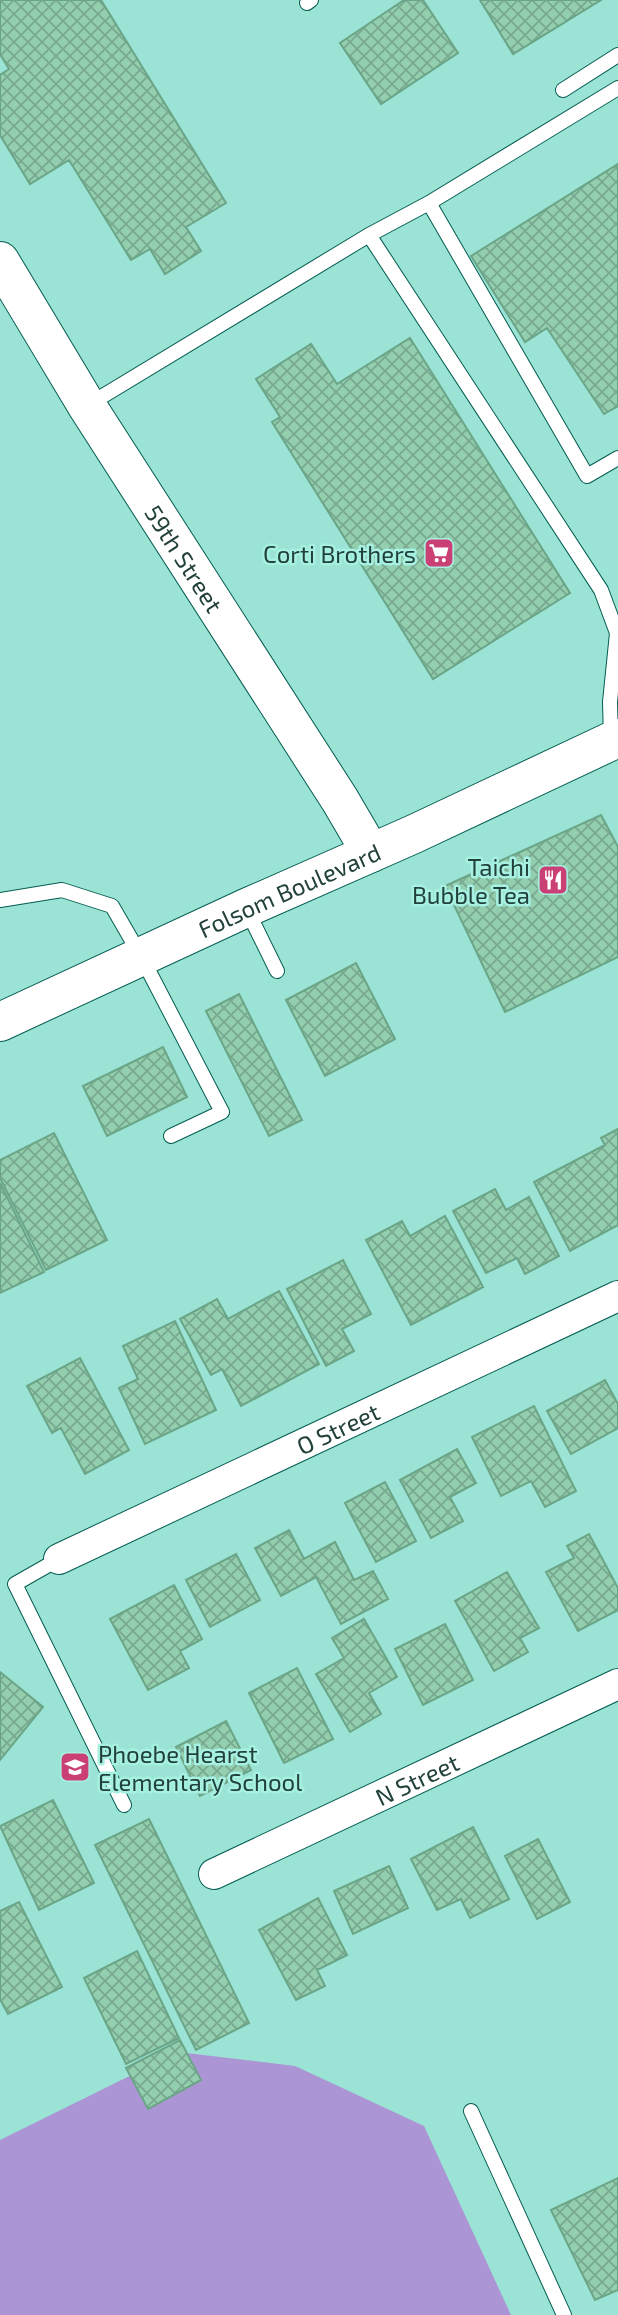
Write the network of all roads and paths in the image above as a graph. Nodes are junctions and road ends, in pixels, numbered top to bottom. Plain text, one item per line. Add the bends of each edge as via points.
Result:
1 (618, 55) edge
2 (618, 88) edge
3 (563, 90) dead end
4 (429, 203) junction
5 (369, 234) junction
6 (0, 261) edge
7 (87, 405) junction
8 (618, 458) edge
9 (617, 633) edge
10 (616, 745) edge
11 (371, 853) junction
12 (0, 900) edge
13 (246, 908) junction
14 (142, 957) junction
15 (277, 971) dead end
16 (0, 1022) edge
17 (171, 1136) dead end
18 (618, 1296) edge
19 (59, 1559) joint
20 (618, 1684) edge
21 (124, 1805) dead end
22 (214, 1874) dead end
23 (471, 2111) dead end
24 (564, 2315) edge

1 - 3 lane
2 - 4 lane
4 - 5 lane
4 - 8 lane via 587,476
5 - 7 lane
5 - 9 lane via 601,590
6 - 7 street, 59th Street
7 - 11 street, 59th Street
9 - 10 lane via 610,702
10 - 11 street, Folsom Boulevard
11 - 13 street, Folsom Boulevard
12 - 14 lane via 62,890 112,906
13 - 14 street, Folsom Boulevard
13 - 15 lane
14 - 16 street, Folsom Boulevard
14 - 17 lane via 222,1112
18 - 19 street, O Street
19 - 21 lane via 15,1584
20 - 22 street, N Street
23 - 24 lane

